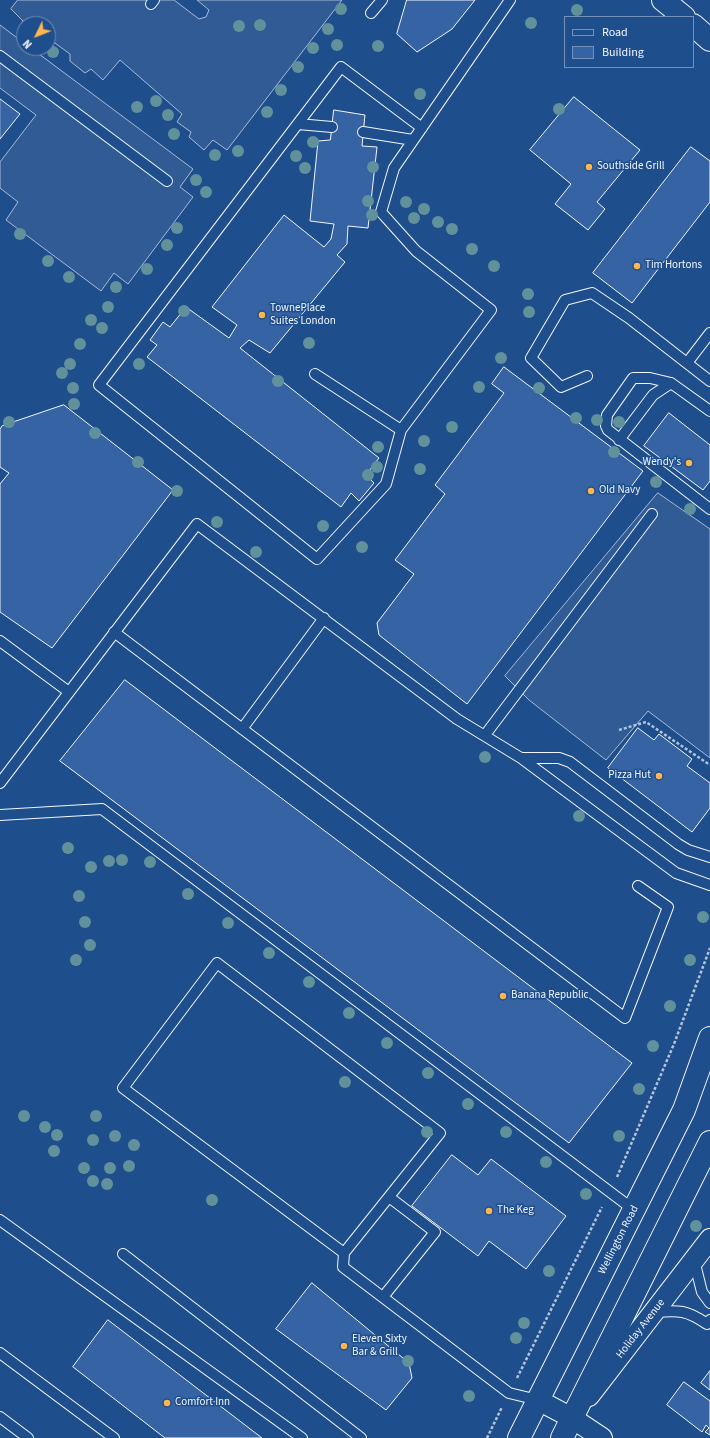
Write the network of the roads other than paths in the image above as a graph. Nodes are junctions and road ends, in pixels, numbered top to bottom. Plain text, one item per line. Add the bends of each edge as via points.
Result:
1 (382, 0) edge
2 (510, 0) edge
3 (664, 0) edge
4 (371, 13) dead end
5 (683, 16) edge
6 (694, 26) edge
7 (710, 40) edge
8 (0, 56) edge
9 (298, 124) junction
10 (332, 128) dead end
11 (422, 128) junction
12 (363, 132) dead end
13 (413, 140) junction
14 (167, 181) dead end
15 (710, 333) edge
16 (687, 363) junction
17 (315, 374) dead end
18 (587, 376) dead end
19 (710, 381) edge
20 (671, 383) junction
21 (710, 411) edge
22 (402, 430) junction
23 (620, 440) junction
24 (710, 509) edge
25 (652, 514) dead end
26 (324, 618) junction
27 (114, 632) junction
28 (0, 641) edge
29 (69, 692) junction
30 (242, 729) junction
31 (485, 735) junction
32 (521, 758) junction
33 (0, 783) edge
34 (0, 815) edge
35 (710, 857) edge
36 (638, 886) dead end
37 (710, 886) edge
38 (710, 1038) edge
39 (710, 1142) edge
40 (389, 1197) junction
41 (634, 1210) junction
42 (0, 1220) edge
43 (710, 1239) edge
44 (344, 1253) junction
45 (123, 1254) dead end
46 (694, 1260) junction
47 (383, 1297) junction
48 (710, 1303) edge
49 (655, 1312) junction
50 (708, 1322) edge
51 (0, 1353) edge
52 (538, 1400) junction
53 (0, 1417) edge
54 (572, 1418) junction
55 (28, 1438) edge
56 (114, 1438) edge
57 (302, 1438) edge
58 (361, 1438) edge
59 (519, 1438) edge
60 (562, 1438) edge
61 (602, 1438) edge

1 - 4 lane
2 - 11 lane
3 - 5 main road
6 - 7 main road
8 - 14 lane
9 - 10 lane
9 - 11 lane via 342,67
9 - 22 lane via 99,385 317,559 386,484
11 - 13 lane
12 - 13 lane
13 - 22 lane via 394,168 381,212 416,251 491,310
15 - 16 lane
16 - 18 lane via 592,293 565,300 531,358 561,387
16 - 19 lane
17 - 22 lane
20 - 21 lane
20 - 23 lane via 653,395
20 - 23 lane via 650,378 633,378 608,411 605,419 608,430
23 - 24 lane
25 - 31 lane
26 - 27 lane via 197,524
26 - 30 lane
26 - 31 lane via 457,719
27 - 29 lane
27 - 30 lane
28 - 29 lane
29 - 33 lane
30 - 36 lane via 625,1018 668,907
31 - 32 lane
32 - 35 lane via 559,758 570,762 678,844
32 - 37 lane via 676,873
34 - 41 lane via 102,809
38 - 41 main road, Wellington Road via 684,1110
39 - 54 main road
40 - 44 lane
40 - 44 lane via 440,1133 217,962 123,1088
40 - 47 lane via 435,1232
41 - 52 main road, Wellington Road
42 - 57 lane
43 - 46 street, Holiday Avenue
44 - 47 lane via 343,1267
45 - 58 lane
46 - 48 lane via 699,1285
46 - 49 street, Holiday Avenue
47 - 52 lane via 509,1393
49 - 50 lane via 682,1310
49 - 54 street, Holiday Avenue
51 - 56 lane
52 - 54 street
52 - 59 main road, Wellington Road
53 - 55 lane
54 - 60 main road
54 - 61 street

